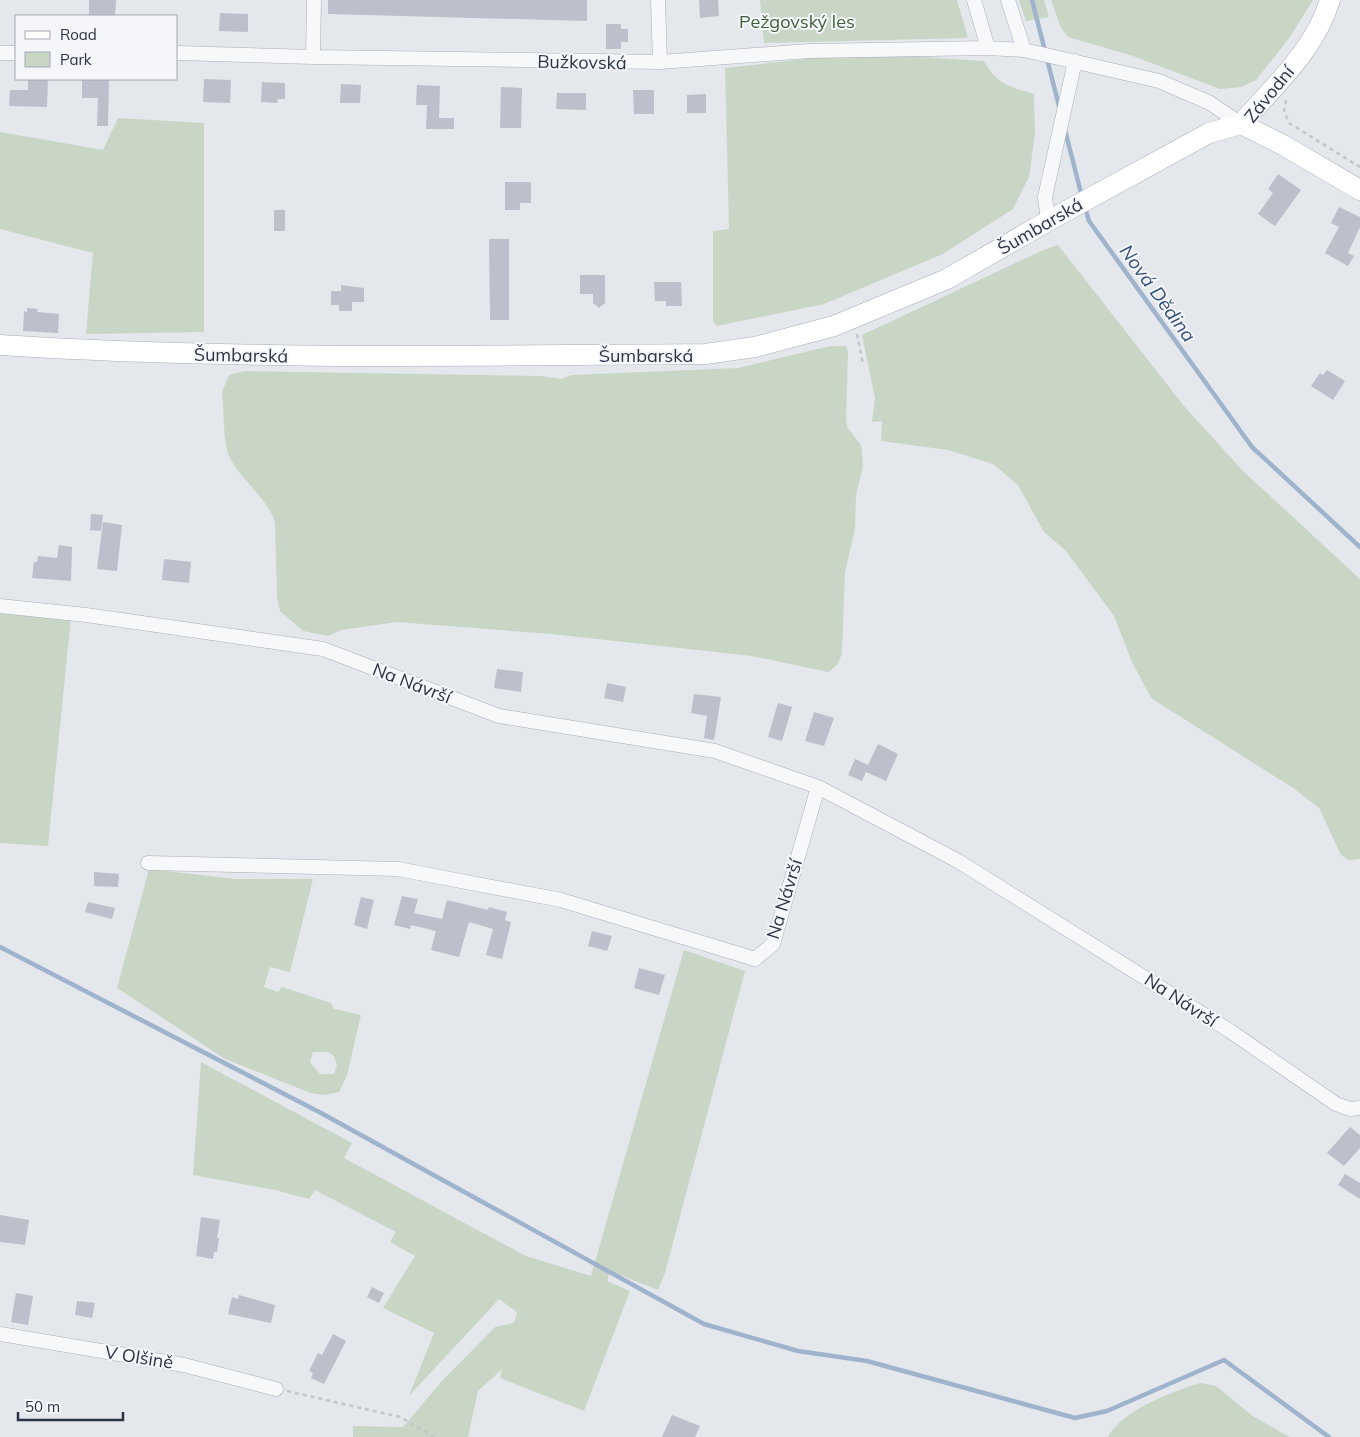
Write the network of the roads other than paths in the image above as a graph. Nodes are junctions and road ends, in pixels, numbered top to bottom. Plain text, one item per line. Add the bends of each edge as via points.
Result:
1 (314, 0) edge
2 (658, 0) edge
3 (974, 0) edge
4 (1008, 0) edge
5 (1330, 0) edge
6 (988, 48) junction
7 (1024, 50) junction
8 (0, 53) edge
9 (15, 53) edge
10 (178, 53) edge
11 (313, 57) junction
12 (1075, 61) junction
13 (660, 62) junction
14 (1241, 124) junction
15 (1360, 190) edge
16 (1048, 221) junction
17 (0, 345) edge
18 (0, 606) edge
19 (818, 787) junction
20 (148, 863) dead end
21 (1360, 1108) edge
22 (0, 1334) edge
23 (276, 1389) road end

1 - 11 street
2 - 13 street
3 - 6 street
4 - 7 street
5 - 14 street, Závodní via 1302,54
6 - 7 street, Bužkovská
6 - 13 street, Bužkovská via 809,51
7 - 12 street, Bužkovská
8 - 9 street
10 - 11 street, Bužkovská
11 - 13 street, Bužkovská
12 - 14 street, Bužkovská via 1159,81 1210,104
12 - 16 street via 1045,197
14 - 15 street, Závodní
14 - 16 street, Šumbarská via 1209,133
16 - 17 street, Šumbarská via 947,279 834,326 755,347 705,354 308,356 114,352
18 - 19 street, Na Návrší via 323,649 499,716 715,751
19 - 20 street, Na Návrší via 773,944 755,960 561,900 398,869
19 - 21 street, Na Návrší via 958,861 1182,1000 1336,1104 1350,1109
22 - 23 street, V Olšině via 184,1365

